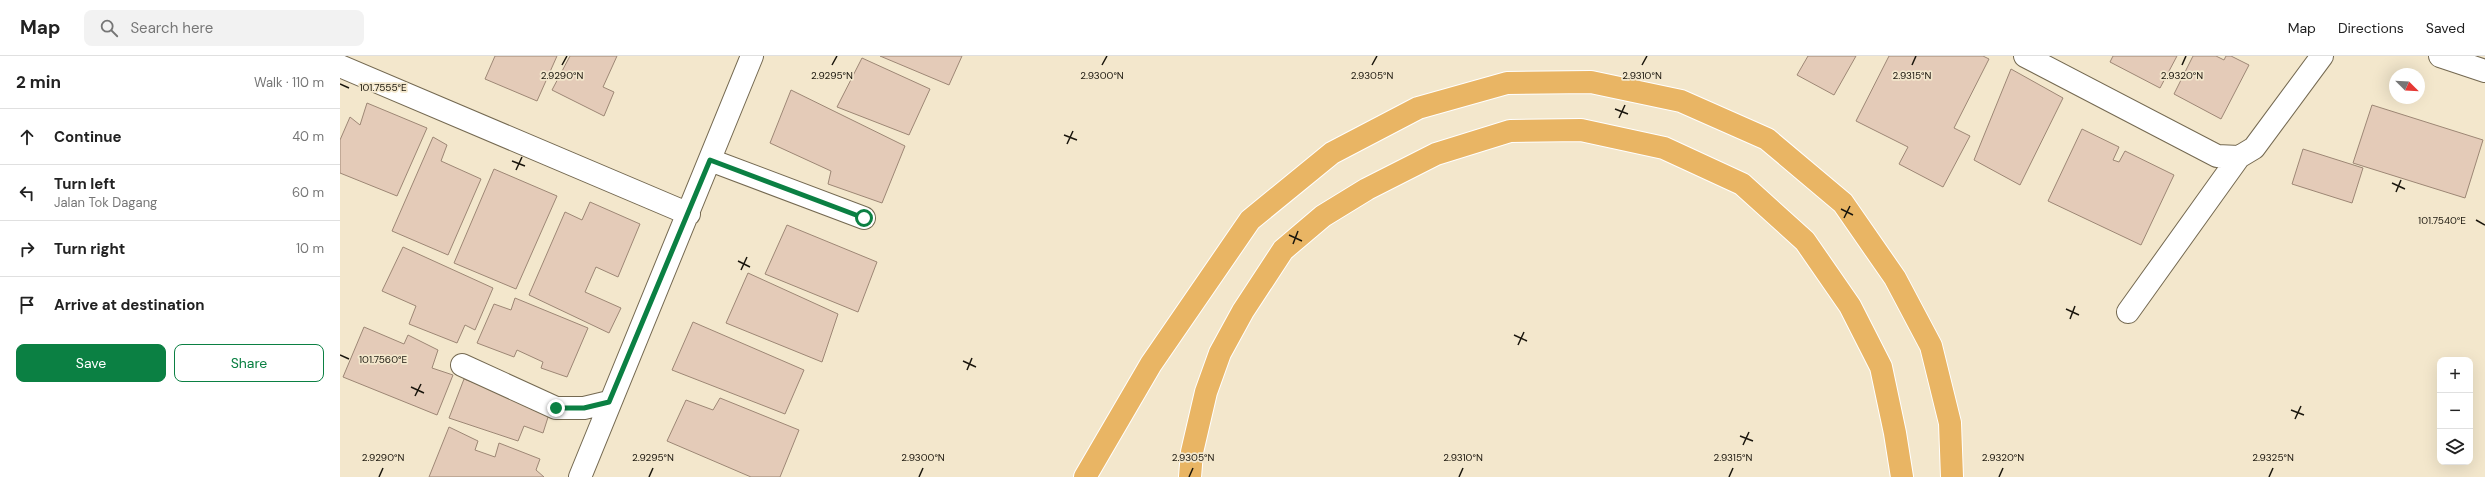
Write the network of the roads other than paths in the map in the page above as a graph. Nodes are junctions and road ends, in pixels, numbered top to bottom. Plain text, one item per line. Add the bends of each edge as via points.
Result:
1 (752, 56) edge
2 (2025, 56) edge
3 (2322, 56) edge
4 (2441, 57) edge
5 (340, 66) edge
6 (2485, 71) edge
7 (2239, 157) junction
8 (710, 160) junction
9 (689, 214) junction
10 (864, 218) dead end
11 (2128, 312) dead end
12 (462, 365) dead end
13 (609, 402) junction
14 (580, 477) edge
15 (1085, 477) edge
16 (1190, 477) edge
17 (1902, 477) edge
18 (1952, 477) edge

1 - 8 street
2 - 7 street via 2217,156
3 - 7 street via 2254,148
4 - 6 street
5 - 9 street
7 - 11 street
8 - 9 street
8 - 10 street
9 - 13 street
12 - 13 street via 556,408 584,408
13 - 14 street
15 - 18 highway via 1151,364 1250,220 1332,152 1418,108 1507,83 1591,82 1681,101 1767,139 1843,203 1894,278 1931,346 1950,423
16 - 17 highway via 1192,452 1206,392 1220,353 1243,311 1283,250 1329,212 1367,189 1436,154 1510,132 1581,130 1664,148 1742,184 1804,241 1850,306 1881,367

